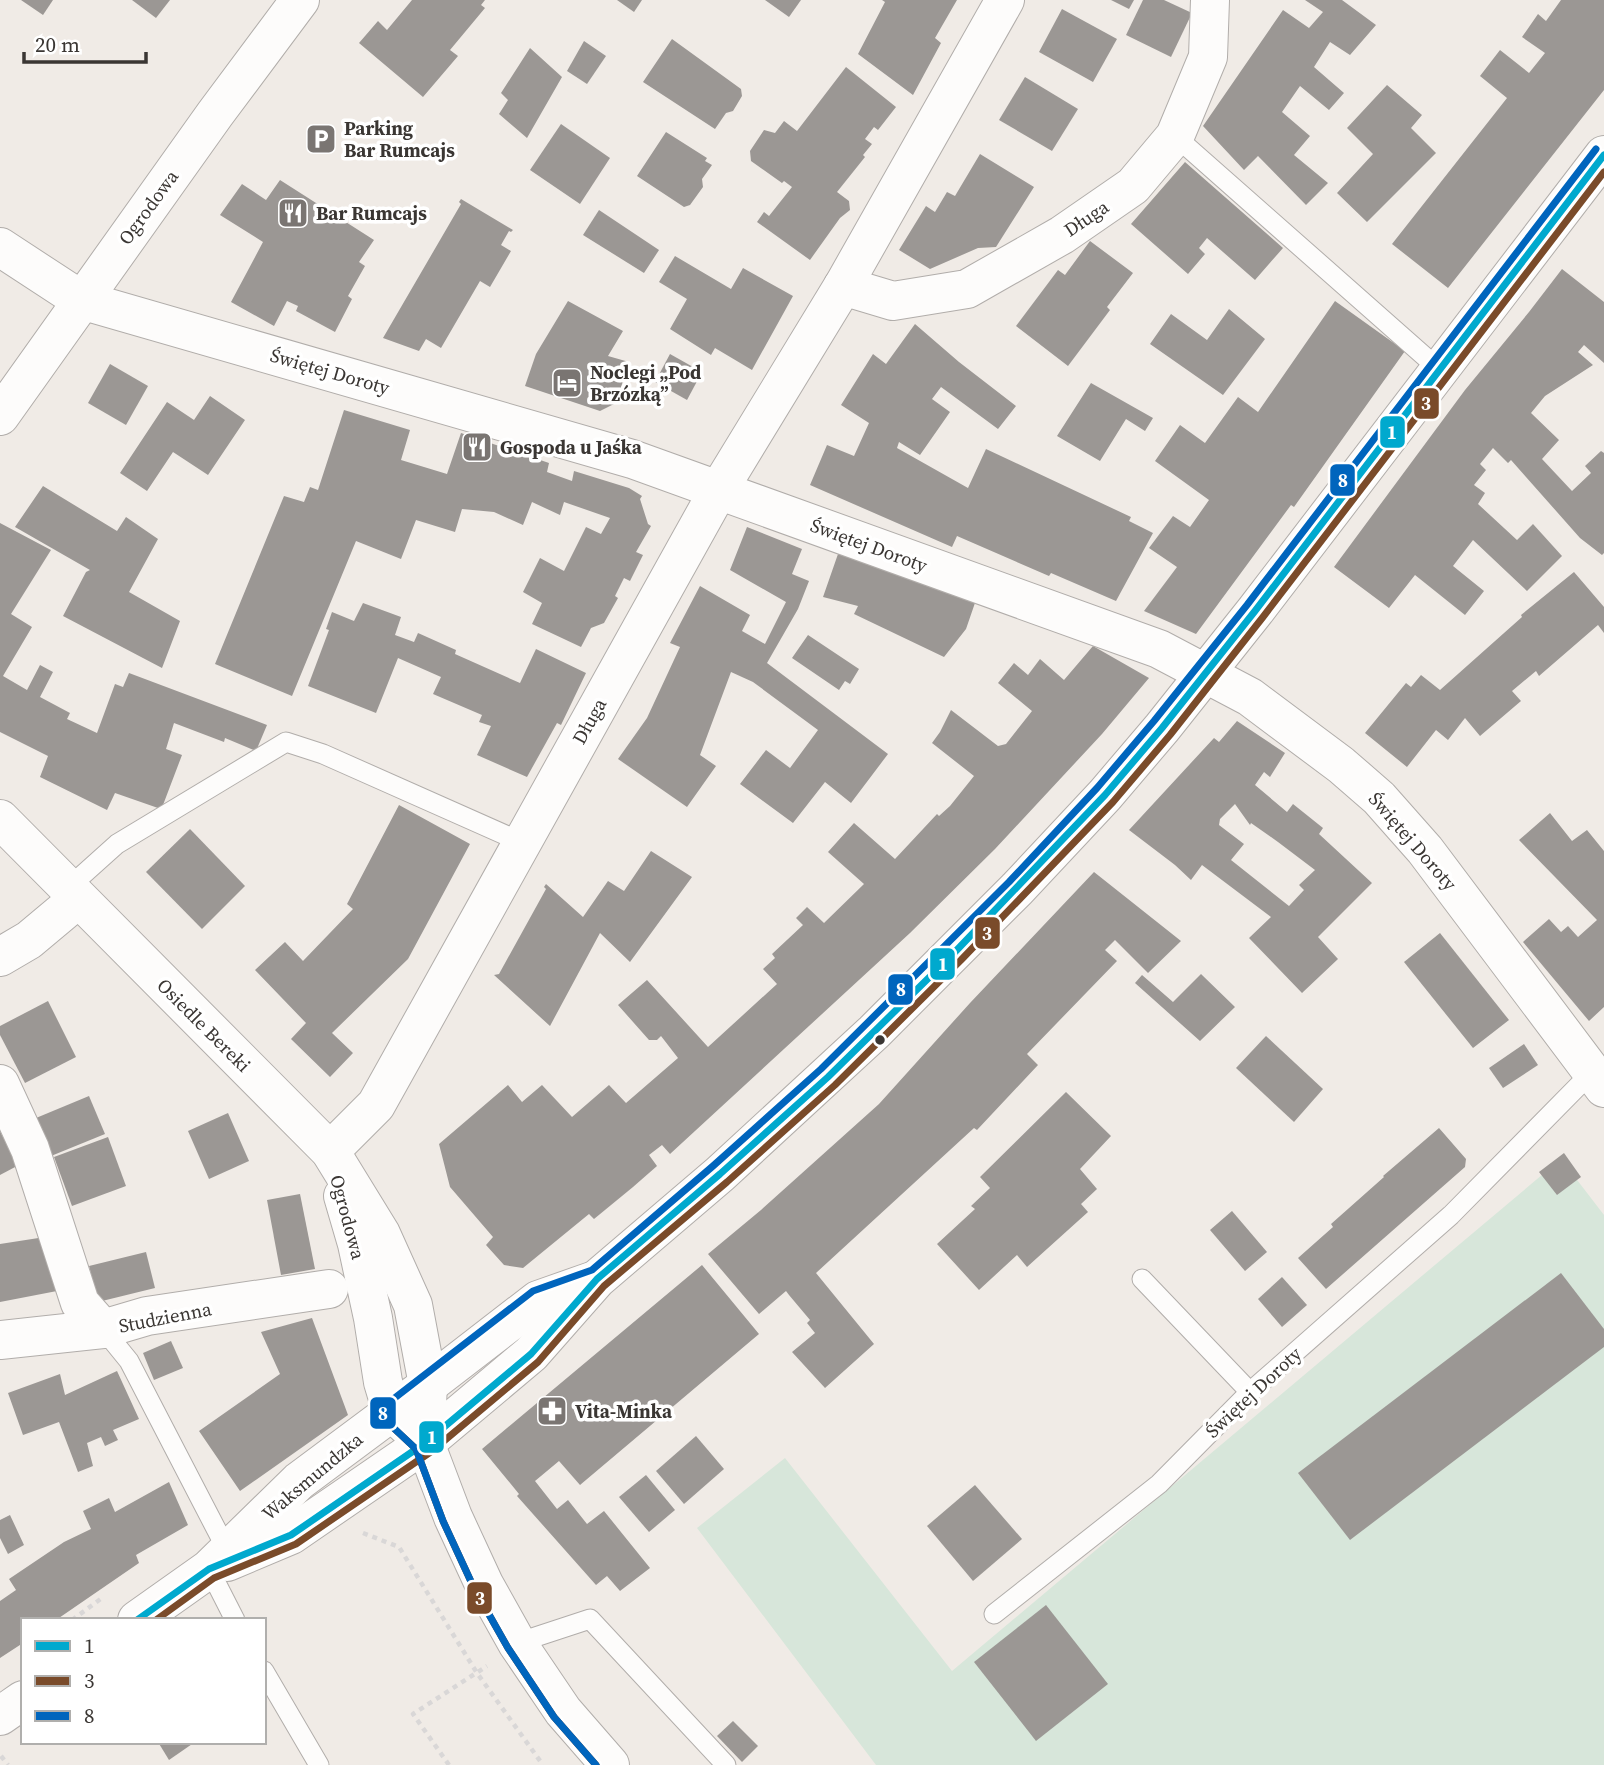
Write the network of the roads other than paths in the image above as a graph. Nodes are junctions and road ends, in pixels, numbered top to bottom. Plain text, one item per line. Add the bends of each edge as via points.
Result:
1 (300, 0) edge
2 (1004, 0) edge
3 (1210, 0) edge
4 (1175, 136) junction
5 (1604, 155) edge
6 (0, 247) edge
7 (843, 286) junction
8 (81, 300) junction
9 (1440, 370) junction
10 (0, 416) edge
11 (718, 491) junction
12 (1206, 674) junction
13 (0, 819) edge
14 (521, 842) junction
15 (73, 893) junction
16 (0, 957) edge
17 (1600, 1073) edge
18 (0, 1084) edge
19 (330, 1151) junction
20 (597, 1279) junction
21 (1142, 1279) dead end
22 (329, 1289) dead end
23 (103, 1329) junction
24 (0, 1340) edge
25 (428, 1385) junction
26 (1250, 1392) junction
27 (392, 1412) junction
28 (425, 1443) junction
29 (218, 1560) junction
30 (993, 1614) dead end
31 (140, 1618) edge
32 (234, 1618) edge
33 (517, 1643) junction
34 (266, 1674) edge
35 (21, 1701) edge
36 (0, 1716) edge
37 (319, 1765) edge
38 (610, 1765) edge
39 (726, 1765) edge

1 - 8 street, Ogrodowa
2 - 7 street, Długa
3 - 4 street, Długa via 1208,57
4 - 7 street, Długa via 1133,186 1062,235 967,289 893,301
4 - 9 lane
5 - 9 street, Waksmundzka
6 - 8 street, Świętej Doroty
7 - 11 street, Długa
8 - 10 street, Ogrodowa
8 - 11 street, Świętej Doroty via 632,459
9 - 12 street, Waksmundzka
11 - 12 street, Świętej Doroty via 1160,649
11 - 14 street, Długa
12 - 17 street, Świętej Doroty via 1250,697 1379,798
12 - 20 street, Waksmundzka via 1105,795 892,1015 720,1174
13 - 15 street, Osiedle Bereki
14 - 15 lane via 323,754 285,742 117,844
14 - 19 street, Długa via 376,1105
15 - 16 street via 29,940
15 - 19 street, Osiedle Bereki
17 - 26 lane, Świętej Doroty via 1451,1215
18 - 23 street via 30,1149 80,1303
19 - 25 street, Ogrodowa via 381,1234 413,1305
19 - 27 street, Ogrodowa via 356,1244
20 - 25 street, Waksmundzka via 538,1300
20 - 28 street, Waksmundzka via 531,1354
21 - 26 lane
22 - 23 street, Studzienna via 147,1316
23 - 24 street, Studzienna
23 - 29 lane via 129,1361
25 - 27 street, Waksmundzka
25 - 28 street, Ogrodowa
26 - 30 lane, Świętej Doroty via 1159,1484
27 - 28 street
27 - 29 street, Waksmundzka via 299,1481
28 - 29 street, Waksmundzka via 292,1535
28 - 33 street via 453,1517
29 - 31 street, Waksmundzka
29 - 32 lane
33 - 38 street via 563,1711
33 - 39 lane via 590,1619
34 - 37 lane
35 - 36 street

